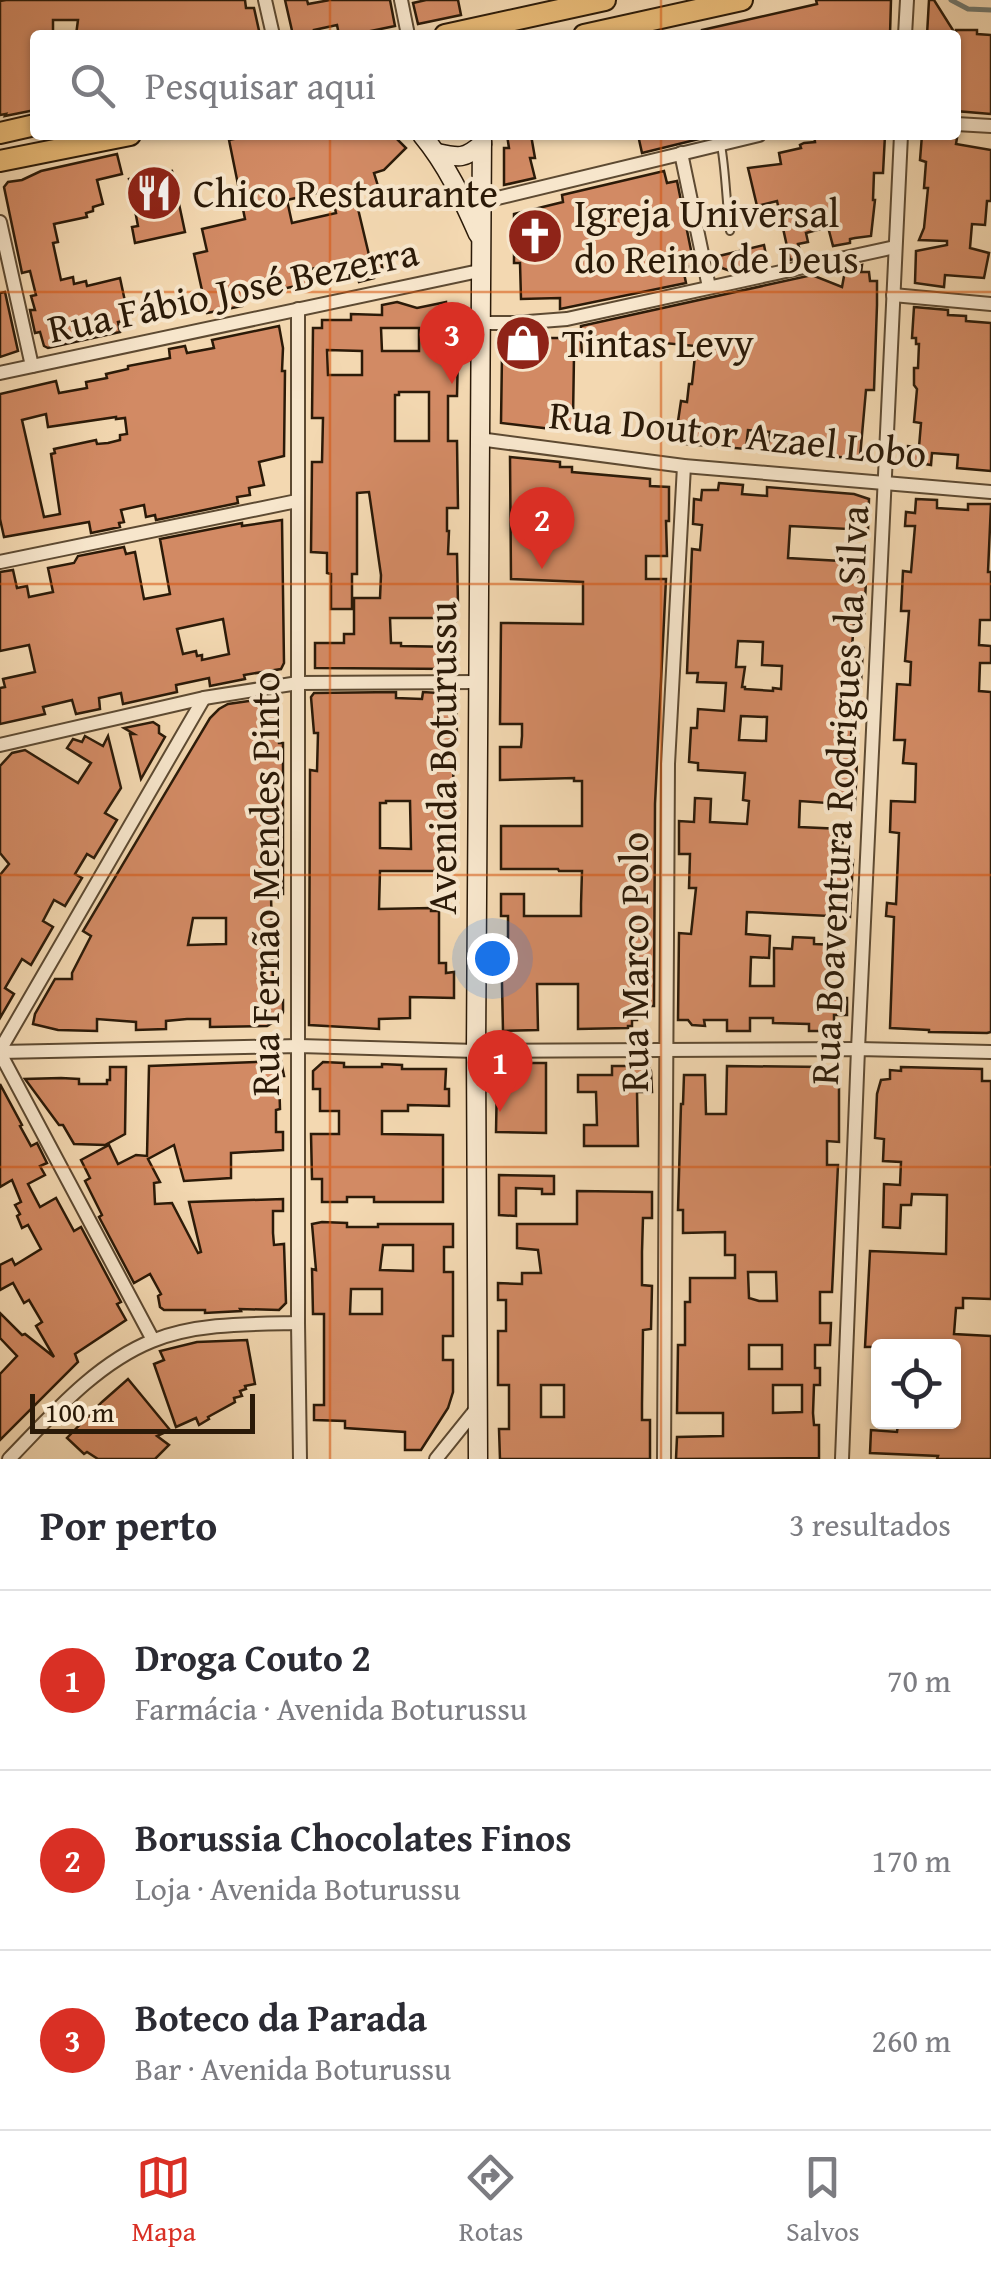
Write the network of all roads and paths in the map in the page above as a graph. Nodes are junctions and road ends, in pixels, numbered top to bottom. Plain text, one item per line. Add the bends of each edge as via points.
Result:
1 (264, 0) edge
2 (401, 0) edge
3 (606, 0) edge
4 (742, 0) edge
5 (906, 0) edge
6 (719, 2) edge
7 (571, 4) edge
8 (272, 30) edge
9 (407, 30) edge
10 (484, 30) edge
11 (604, 30) edge
12 (905, 30) edge
13 (961, 124) edge
14 (30, 126) edge
15 (991, 126) edge
16 (0, 133) edge
17 (106, 140) edge
18 (426, 140) edge
19 (481, 140) edge
20 (482, 140) edge
21 (738, 140) edge
22 (901, 140) edge
23 (721, 144) junction
24 (437, 153) junction
25 (680, 153) junction
26 (0, 162) edge
27 (482, 202) junction
28 (0, 222) edge
29 (730, 230) dead end
30 (480, 238) junction
31 (895, 247) junction
32 (480, 271) junction
33 (709, 287) junction
34 (893, 295) junction
35 (991, 304) edge
36 (298, 309) junction
37 (479, 322) junction
38 (32, 366) junction
39 (0, 372) edge
40 (479, 440) junction
41 (684, 466) junction
42 (886, 482) junction
43 (991, 492) edge
44 (297, 501) junction
45 (0, 562) edge
46 (478, 682) junction
47 (298, 683) junction
48 (204, 698) junction
49 (2, 747) edge
50 (298, 1046) junction
51 (858, 1049) junction
52 (476, 1051) junction
53 (665, 1051) junction
54 (0, 1052) edge
55 (991, 1052) edge
56 (298, 1324) junction
57 (153, 1340) junction
58 (477, 1408) junction
59 (9, 1459) edge
60 (300, 1459) edge
61 (436, 1459) edge
62 (478, 1459) edge
63 (664, 1459) edge
64 (842, 1459) edge

1 - 8 street
2 - 9 street
3 - 7 main road
4 - 6 main road
5 - 12 street
6 - 11 main road
7 - 10 main road
13 - 15 street
14 - 16 main road
17 - 26 main road
18 - 24 main road, Avenida Boturussu
19 - 24 main road via 463,157
20 - 27 main road, Avenida Boturussu
21 - 23 street
22 - 31 street, Rua Boaventura Rodrigues da Silva
23 - 25 street
23 - 29 lane
24 - 30 main road, Avenida Boturussu
25 - 27 street
25 - 33 street
27 - 30 main road, Avenida Boturussu
28 - 38 street
30 - 32 main road, Avenida Boturussu
31 - 33 street
31 - 34 street, Rua Boaventura Rodrigues da Silva
32 - 36 street, Rua Fábio José Bezerra
32 - 37 main road, Avenida Boturussu
33 - 37 street via 566,319
34 - 35 street
34 - 42 street, Rua Boaventura Rodrigues da Silva
36 - 38 street, Rua Fábio José Bezerra
36 - 44 street, Rua Fernão Mendes Pinto
37 - 40 main road, Avenida Boturussu
38 - 39 street, Rua Fábio José Bezerra
40 - 41 street, Rua Doutor Azael Lobo
40 - 46 main road, Avenida Boturussu
41 - 42 street, Rua Doutor Azael Lobo
41 - 53 street, Rua Marco Polo via 668,764
42 - 43 street, Rua Doutor Azael Lobo
42 - 51 street, Rua Boaventura Rodrigues da Silva
44 - 45 street
44 - 47 street, Rua Fernão Mendes Pinto
46 - 47 street
46 - 52 main road, Avenida Boturussu
47 - 48 street
47 - 50 street, Rua Fernão Mendes Pinto
48 - 49 street
48 - 54 street
50 - 52 street
50 - 54 street
50 - 56 street, Rua Fernão Mendes Pinto
51 - 53 street
51 - 55 street
51 - 64 street, Rua Boaventura Rodrigues da Silva
52 - 53 street
52 - 58 main road, Avenida Boturussu
53 - 63 street, Rua Marco Polo
54 - 57 street
56 - 57 street via 190,1330
56 - 60 street, Rua Fernão Mendes Pinto
57 - 59 street via 90,1380
58 - 61 street
58 - 62 main road, Avenida Boturussu

